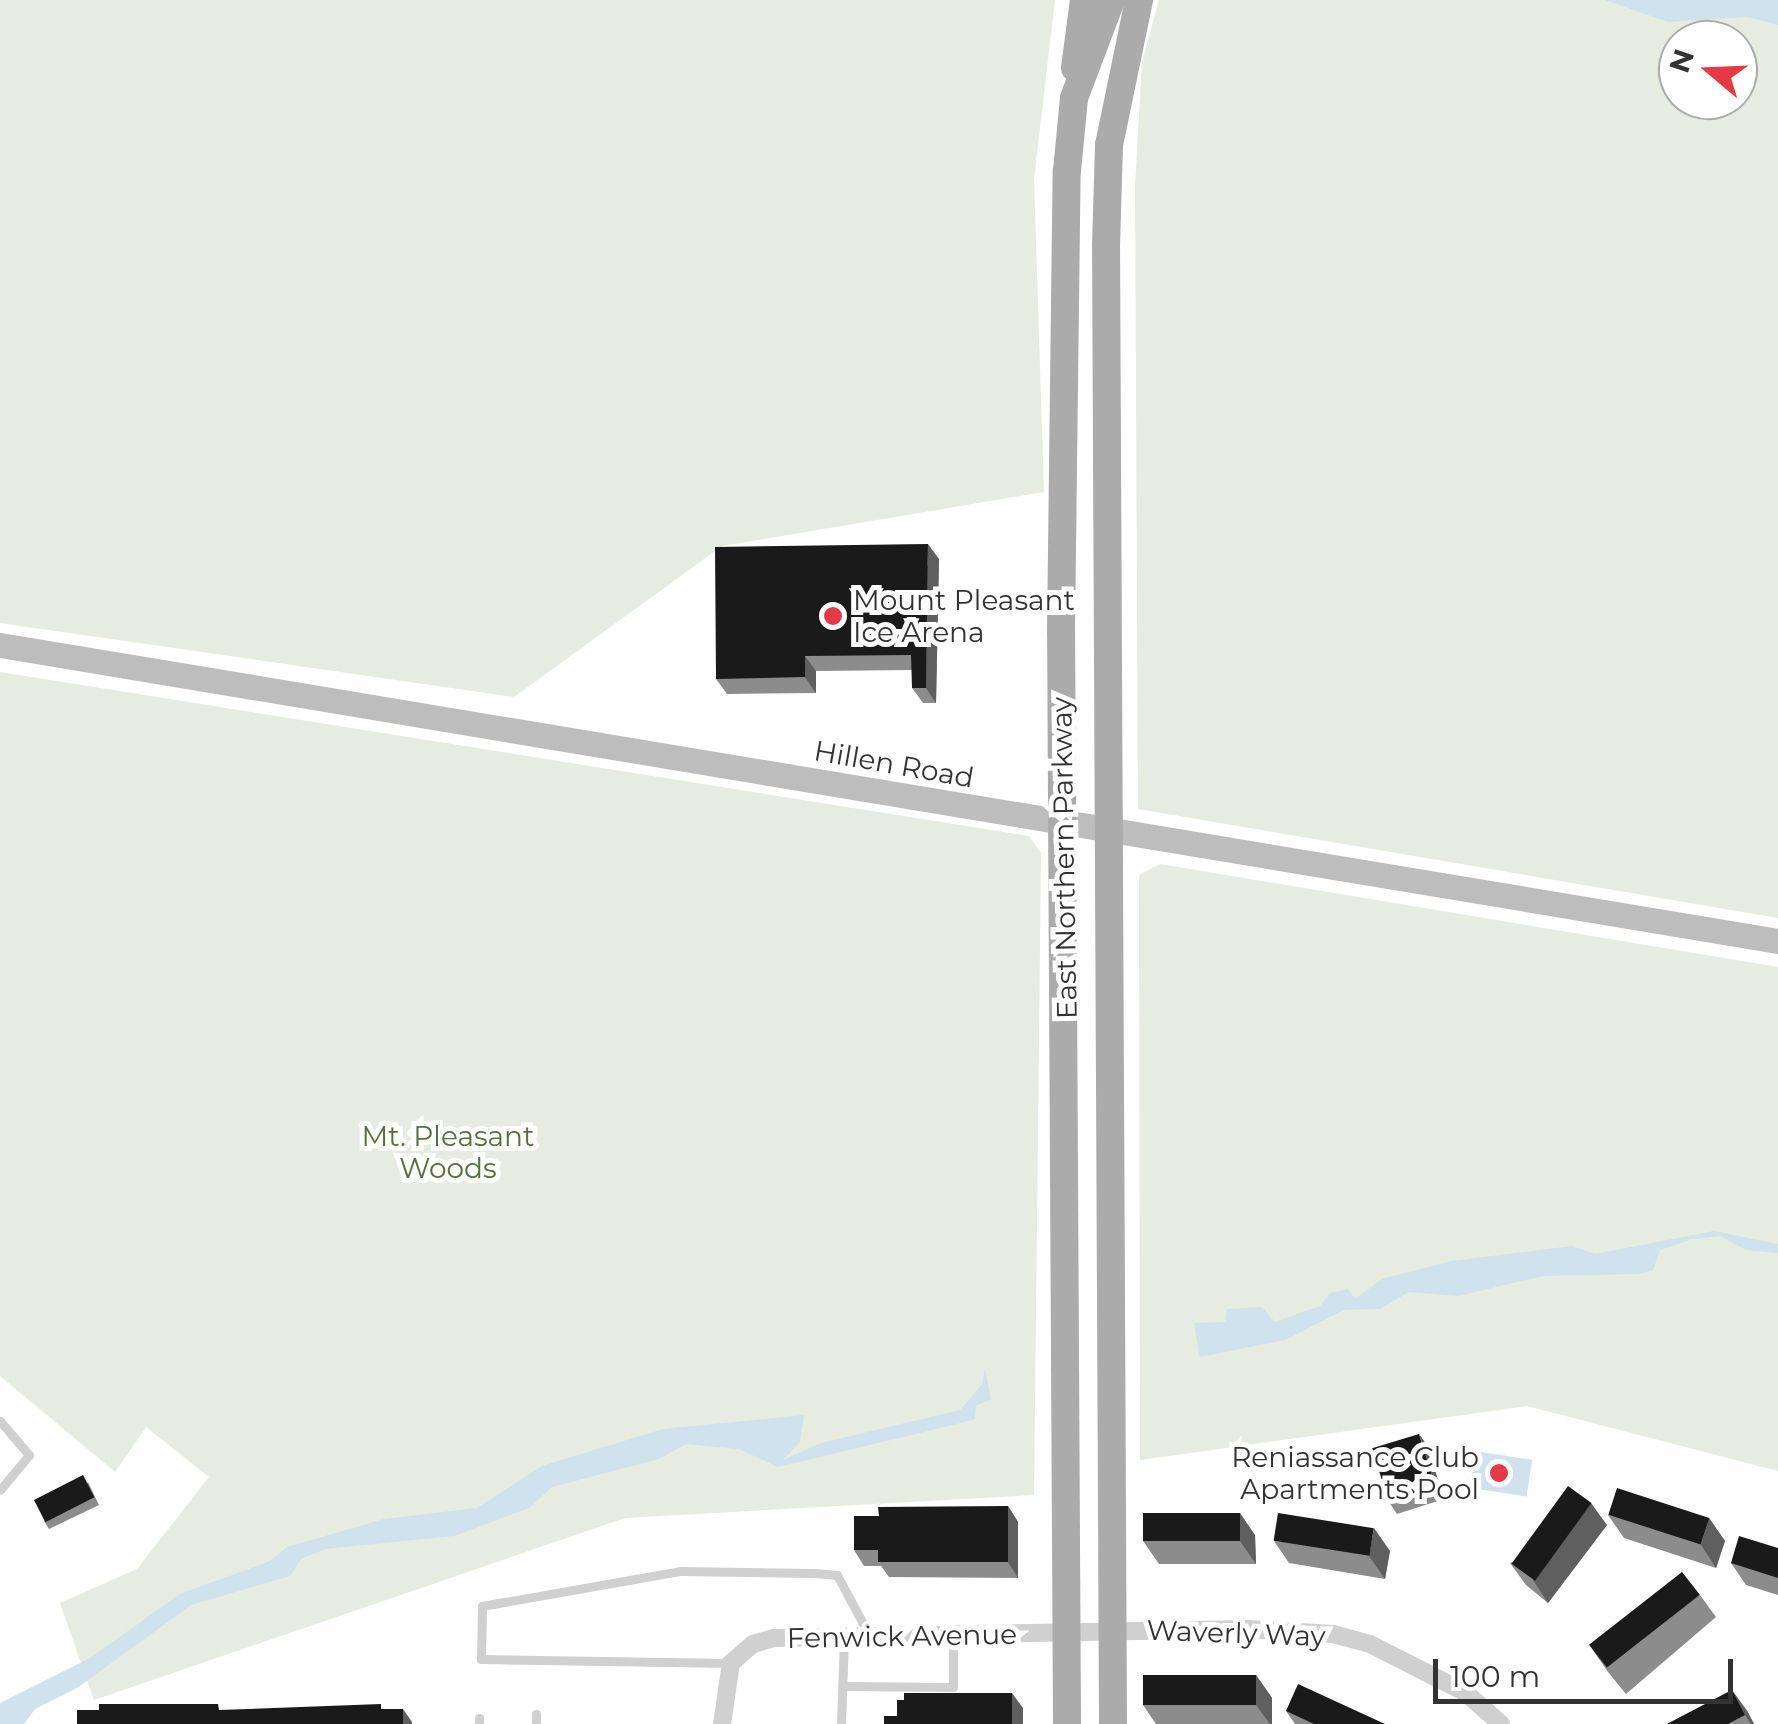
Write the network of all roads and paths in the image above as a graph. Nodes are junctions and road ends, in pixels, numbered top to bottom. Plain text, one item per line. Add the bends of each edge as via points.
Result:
1 (1084, 0) edge
2 (1111, 0) edge
3 (1139, 0) edge
4 (1074, 98) junction
5 (0, 646) edge
6 (1065, 824) junction
7 (1112, 832) junction
8 (1778, 940) edge
9 (0, 1421) edge
10 (0, 1490) edge
11 (1112, 1630) junction
12 (1067, 1631) junction
13 (844, 1634) junction
14 (869, 1635) junction
15 (953, 1635) junction
16 (736, 1658) junction
17 (842, 1686) junction
18 (722, 1724) edge
19 (842, 1724) edge
20 (1067, 1724) edge
21 (1112, 1724) edge
22 (1501, 1724) edge

1 - 4 main road
2 - 4 main road, East Northern Parkway
3 - 7 main road, East Northern Parkway via 1109,145
4 - 6 main road, East Northern Parkway via 1067,171
5 - 6 street, Hillen Road
6 - 7 street, Hillen Road
6 - 12 main road, East Northern Parkway
7 - 8 street, Hillen Road
7 - 11 main road, East Northern Parkway
9 - 10 lane via 28,1455
11 - 12 street, Waverly Way
11 - 21 main road, East Northern Parkway
11 - 22 street, Waverly Way via 1333,1634 1434,1675
12 - 15 street, Fenwick Avenue
12 - 20 main road, East Northern Parkway
13 - 14 street, Fenwick Avenue
13 - 16 street, Fenwick Avenue via 774,1638
13 - 17 lane
14 - 15 street, Fenwick Avenue
14 - 16 lane via 837,1576 814,1573 681,1572 482,1606 480,1660
15 - 17 lane via 953,1687
16 - 18 street
17 - 19 lane

